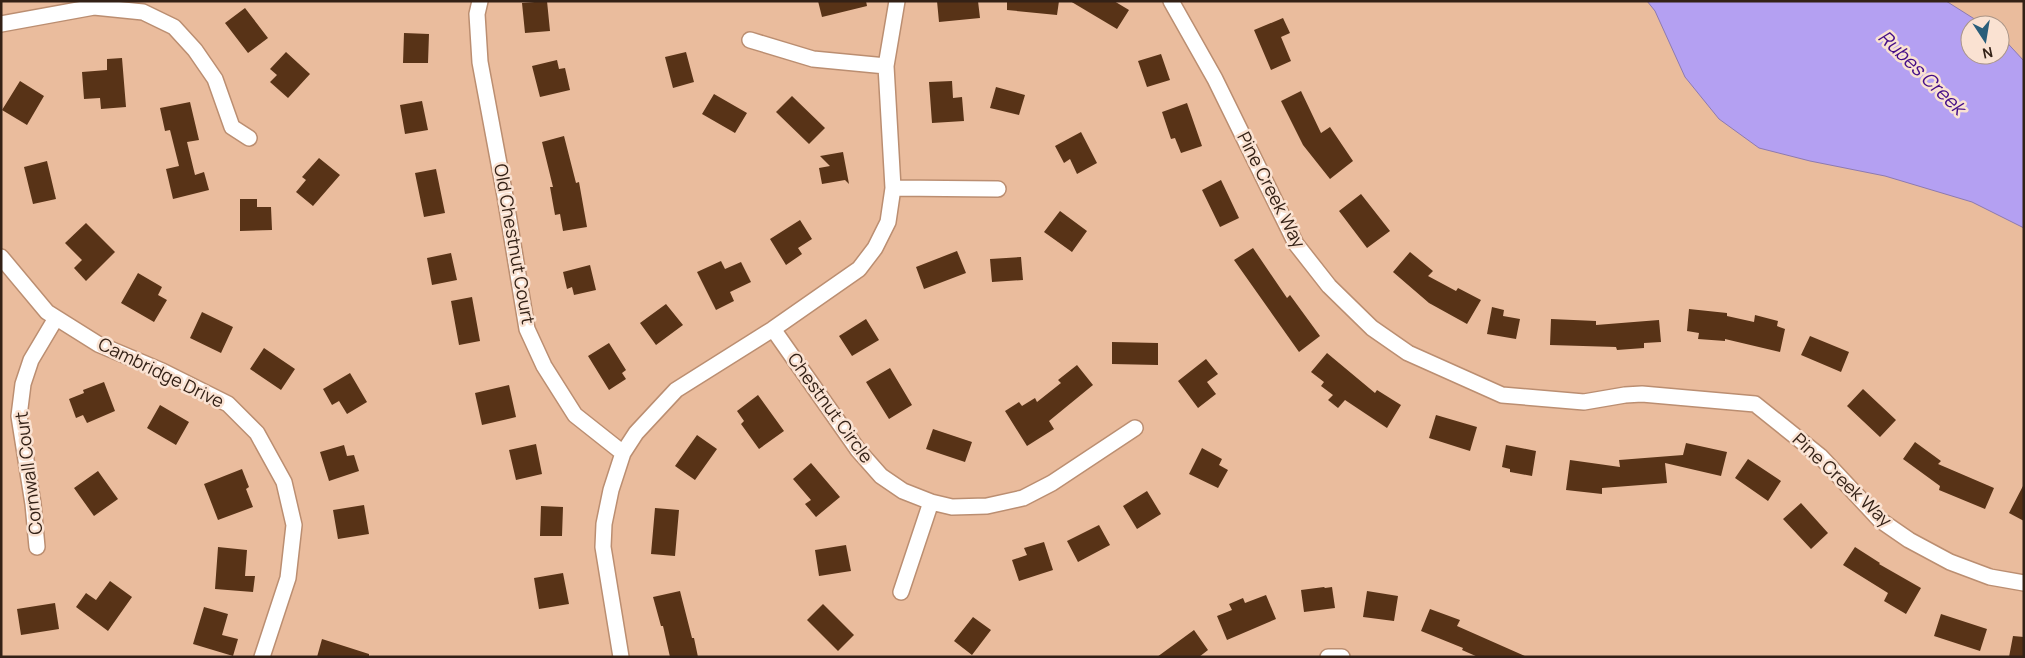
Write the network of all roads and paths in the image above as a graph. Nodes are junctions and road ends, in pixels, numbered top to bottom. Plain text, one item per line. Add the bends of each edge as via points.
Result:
1 (480, 1) edge
2 (897, 1) edge
3 (1171, 1) edge
4 (1, 24) edge
5 (750, 40) dead end
6 (886, 66) junction
7 (249, 138) dead end
8 (893, 188) junction
9 (998, 189) dead end
10 (1, 257) edge
11 (56, 318) junction
12 (773, 329) junction
13 (1135, 428) dead end
14 (623, 453) junction
15 (931, 502) junction
16 (37, 547) dead end
17 (2024, 583) edge
18 (902, 592) dead end
19 (262, 657) edge
20 (621, 657) edge
21 (1328, 657) edge
22 (1342, 657) edge

1 - 14 street, Old Chestnut Court via 480,62 528,329 544,366 575,415
2 - 6 street
3 - 17 street, Pine Creek Way via 1215,79 1296,244 1335,292 1372,328 1408,354 1502,395 1584,402 1642,394 1755,404 1820,456 1880,520 1909,540 1950,562 1990,577
4 - 7 street via 94,7 143,12 174,27 195,50 215,79 232,127
5 - 6 street via 813,59
6 - 8 street
8 - 9 street
8 - 12 street via 888,222 875,248 859,269
10 - 11 street, Cambridge Drive via 47,312
11 - 16 street, Cornwall Court via 31,360 18,416
11 - 19 street, Cambridge Drive via 98,344 162,370 228,404 256,433 284,482 294,525 288,578
12 - 14 street via 676,390 636,433
12 - 15 street, Chestnut Circle via 858,450 881,476 903,491
13 - 15 street, Chestnut Circle via 1052,483 1023,498 987,506 952,507
14 - 20 street via 611,490 603,547
15 - 18 street
21 - 22 street

